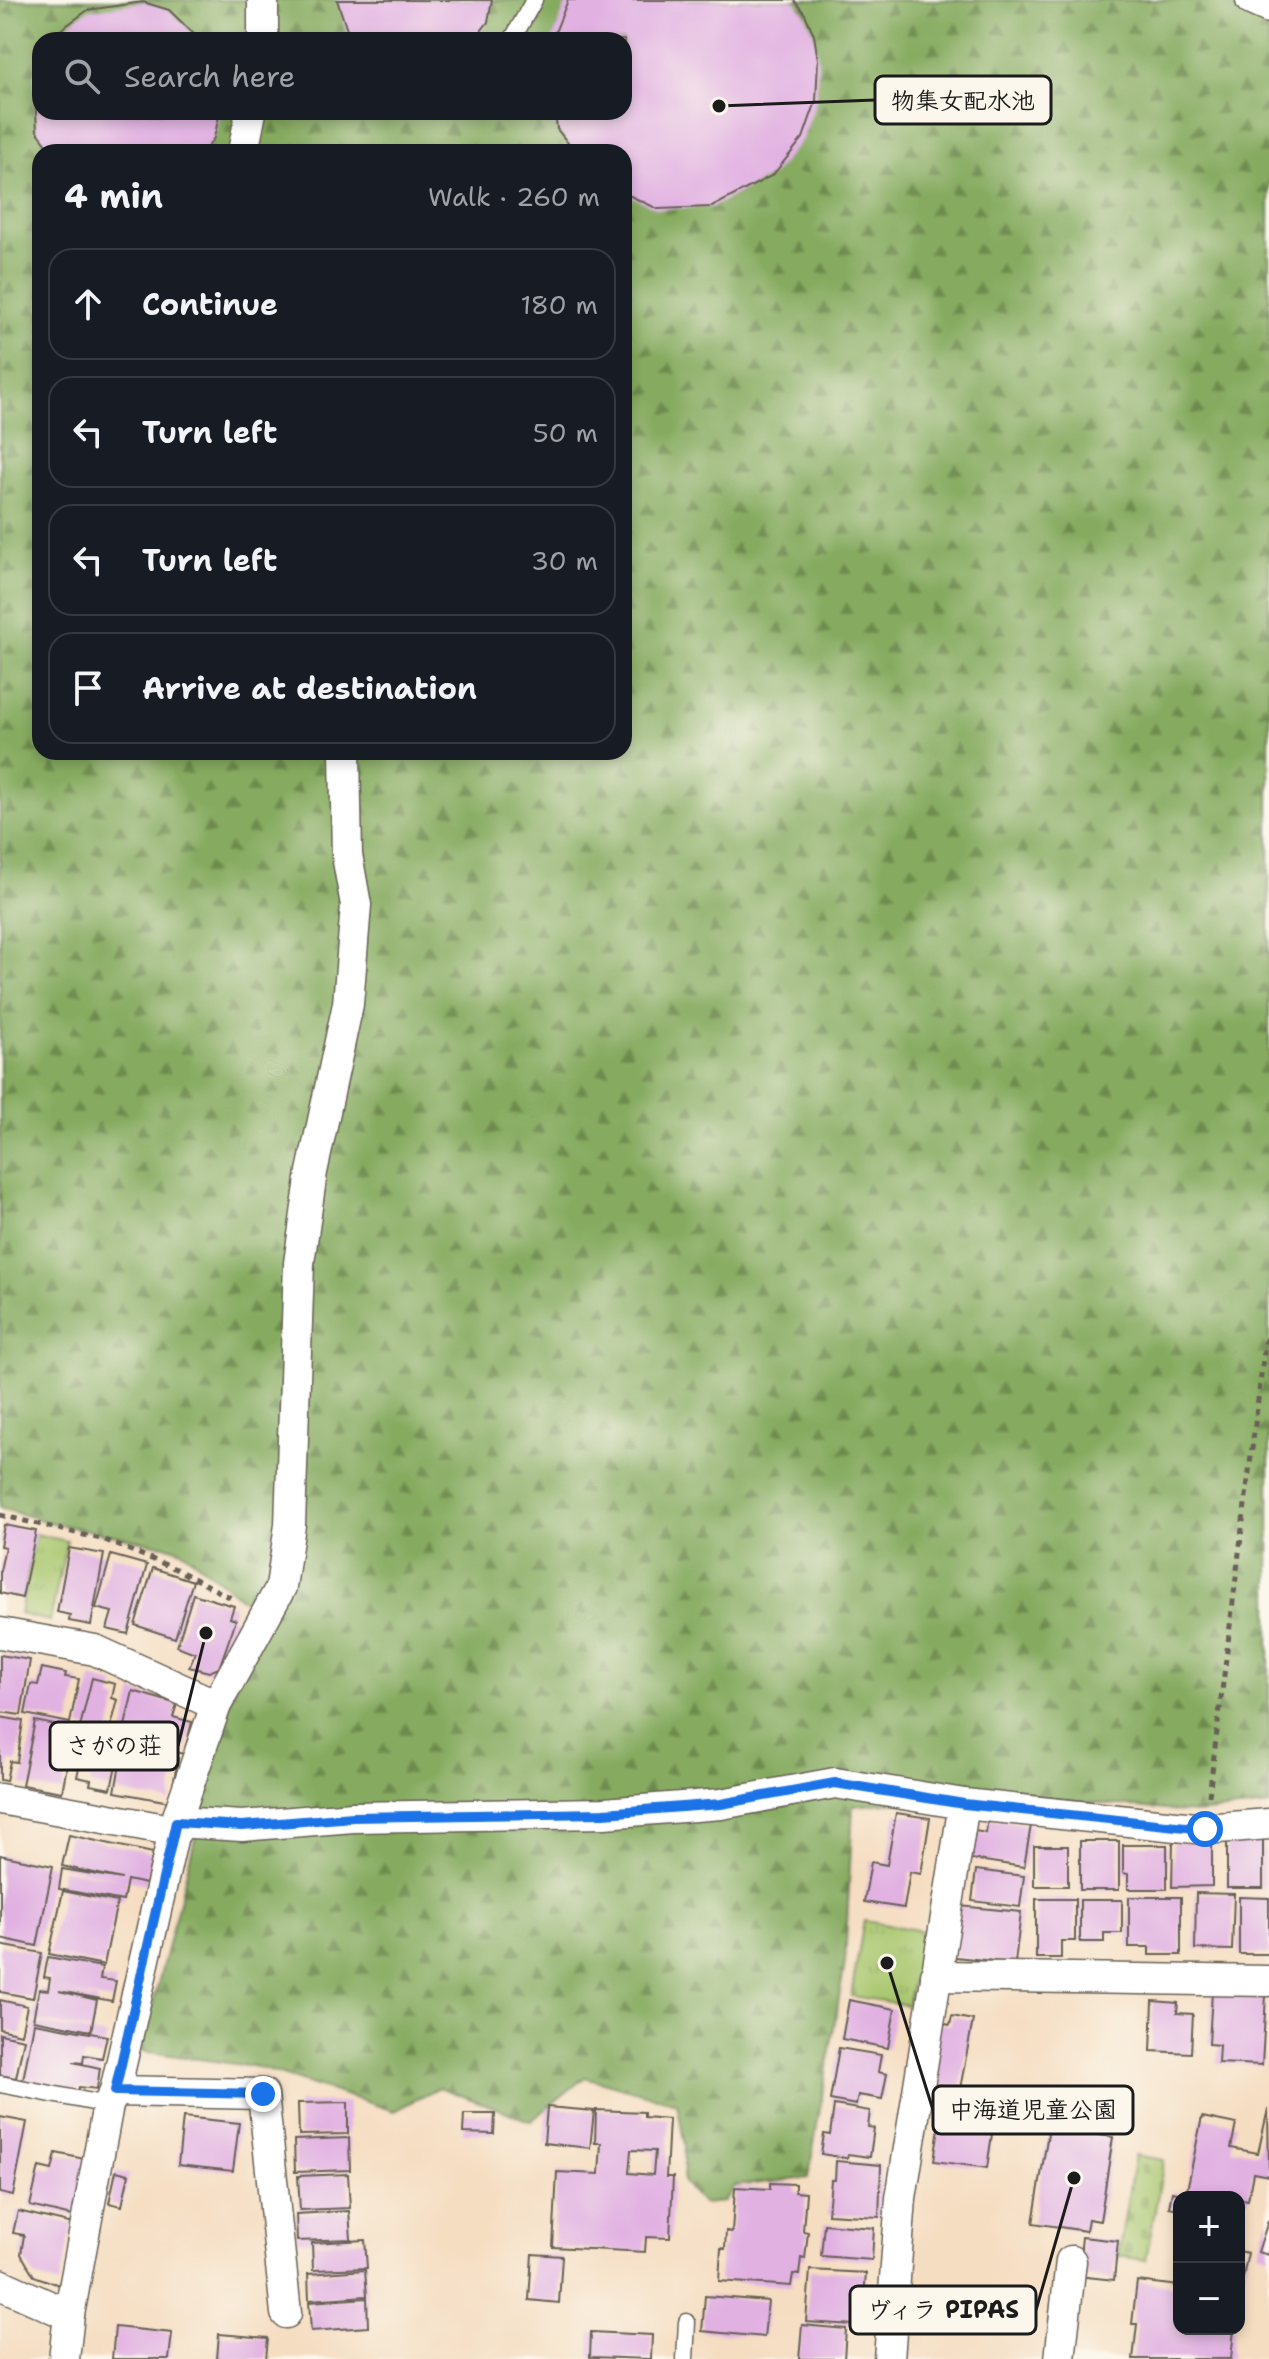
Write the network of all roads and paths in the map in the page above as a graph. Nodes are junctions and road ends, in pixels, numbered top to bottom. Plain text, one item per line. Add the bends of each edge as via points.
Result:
1 (263, 0) edge
2 (534, 0) edge
3 (1251, 0) edge
4 (1269, 8) edge
5 (263, 32) edge
6 (516, 32) edge
7 (249, 120) edge
8 (245, 144) edge
9 (345, 760) edge
10 (1269, 1334) edge
11 (0, 1515) edge
12 (264, 1616) junction
13 (0, 1633) edge
14 (216, 1705) junction
15 (0, 1799) edge
16 (964, 1804) junction
17 (1269, 1824) edge
18 (176, 1827) junction
19 (1205, 1829) junction
20 (936, 1976) junction
21 (1269, 1981) edge
22 (0, 2084) edge
23 (111, 2098) junction
24 (1071, 2261) dead end
25 (0, 2284) edge
26 (286, 2313) dead end
27 (69, 2315) junction
28 (687, 2322) dead end
29 (64, 2359) edge
30 (685, 2359) edge
31 (889, 2359) edge
32 (1060, 2359) edge

1 - 5 street
2 - 6 lane
3 - 4 street
7 - 8 street
9 - 12 street via 347,855 356,905 348,1004 312,1172 299,1263 290,1525 281,1587
10 - 19 path
11 - 12 path via 105,1540 176,1569
12 - 14 street
13 - 14 street via 95,1650
14 - 18 street
15 - 18 street
16 - 18 street via 835,1783 721,1804 604,1813 353,1817
16 - 19 street
16 - 20 street
17 - 19 street
18 - 23 street
20 - 21 street
20 - 31 street via 901,2198
22 - 23 lane
23 - 26 street via 263,2094
23 - 27 street
24 - 32 street
25 - 27 street
27 - 29 street
28 - 30 lane

